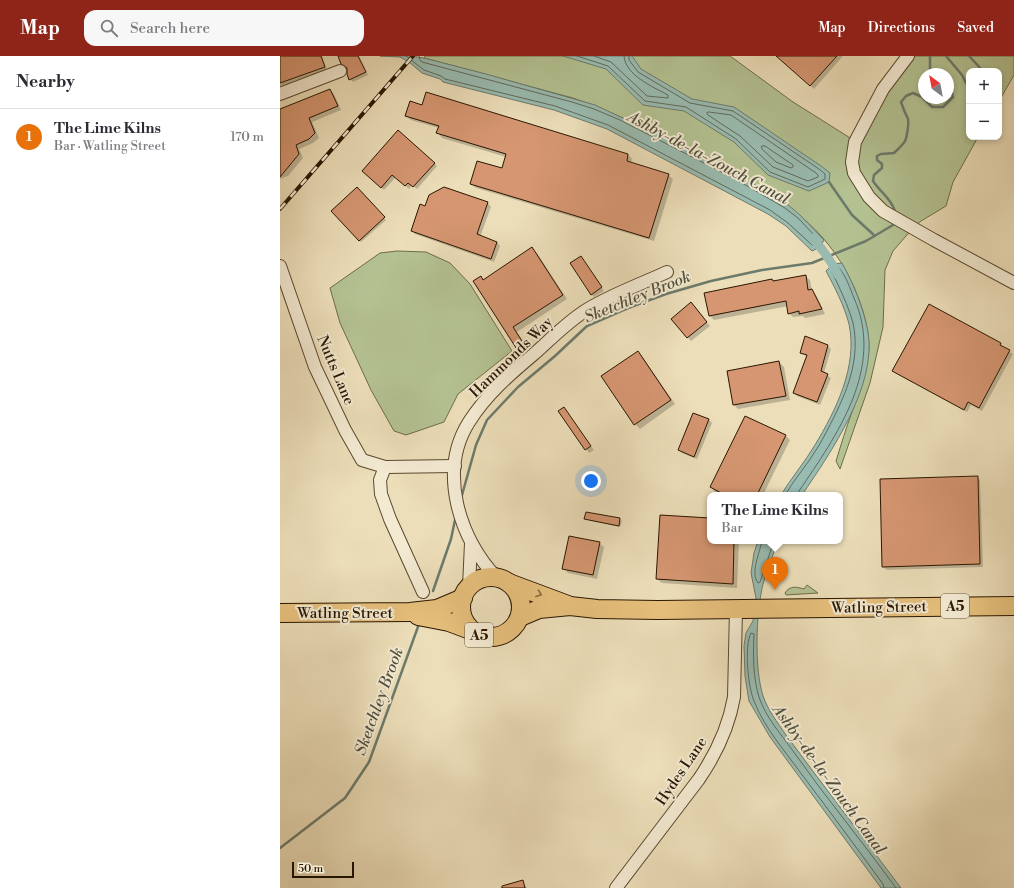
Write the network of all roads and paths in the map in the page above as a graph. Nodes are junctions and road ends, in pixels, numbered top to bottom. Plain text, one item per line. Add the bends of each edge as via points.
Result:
1 (908, 56) edge
2 (340, 71) dead end
3 (280, 94) edge
4 (280, 266) edge
5 (667, 272) dead end
6 (1014, 283) edge
7 (455, 466) junction
8 (385, 467) junction
9 (471, 542) junction
10 (503, 580) junction
11 (424, 592) dead end
12 (466, 592) junction
13 (570, 606) junction
14 (1014, 606) edge
15 (741, 609) junction
16 (410, 612) junction
17 (280, 613) edge
18 (520, 617) junction
19 (473, 631) junction
20 (616, 888) edge

1 - 6 street via 883,89 855,142 852,162 854,173 869,197 883,211
2 - 3 street
4 - 8 street, Nutts Lane via 315,367 345,430 362,460
5 - 7 street, Hammonds Way via 587,310 525,362 483,402 468,423
7 - 8 street, Nutts Lane
7 - 9 street, Hammonds Way via 455,497
8 - 11 street via 380,480 381,494
9 - 10 street, Hammonds Way via 483,562
9 - 12 street, Hammonds Way
10 - 12 highway, A5 via 487,578 477,581
10 -> 13 highway, A5
10 - 18 highway via 516,590 520,598
12 - 16 highway, Watling Street / A5 via 437,609
12 - 19 highway, A5 via 461,607 467,624
13 - 15 highway, A5 via 597,609
13 - 18 highway, A5 via 539,609
14 - 15 highway, Watling Street / A5
15 - 20 street, Hydes Lane via 733,707 723,736 699,779
16 - 17 highway, Watling Street / A5
16 - 19 highway, Watling Street / A5
18 - 19 highway, A5 via 512,628 502,635 486,637

